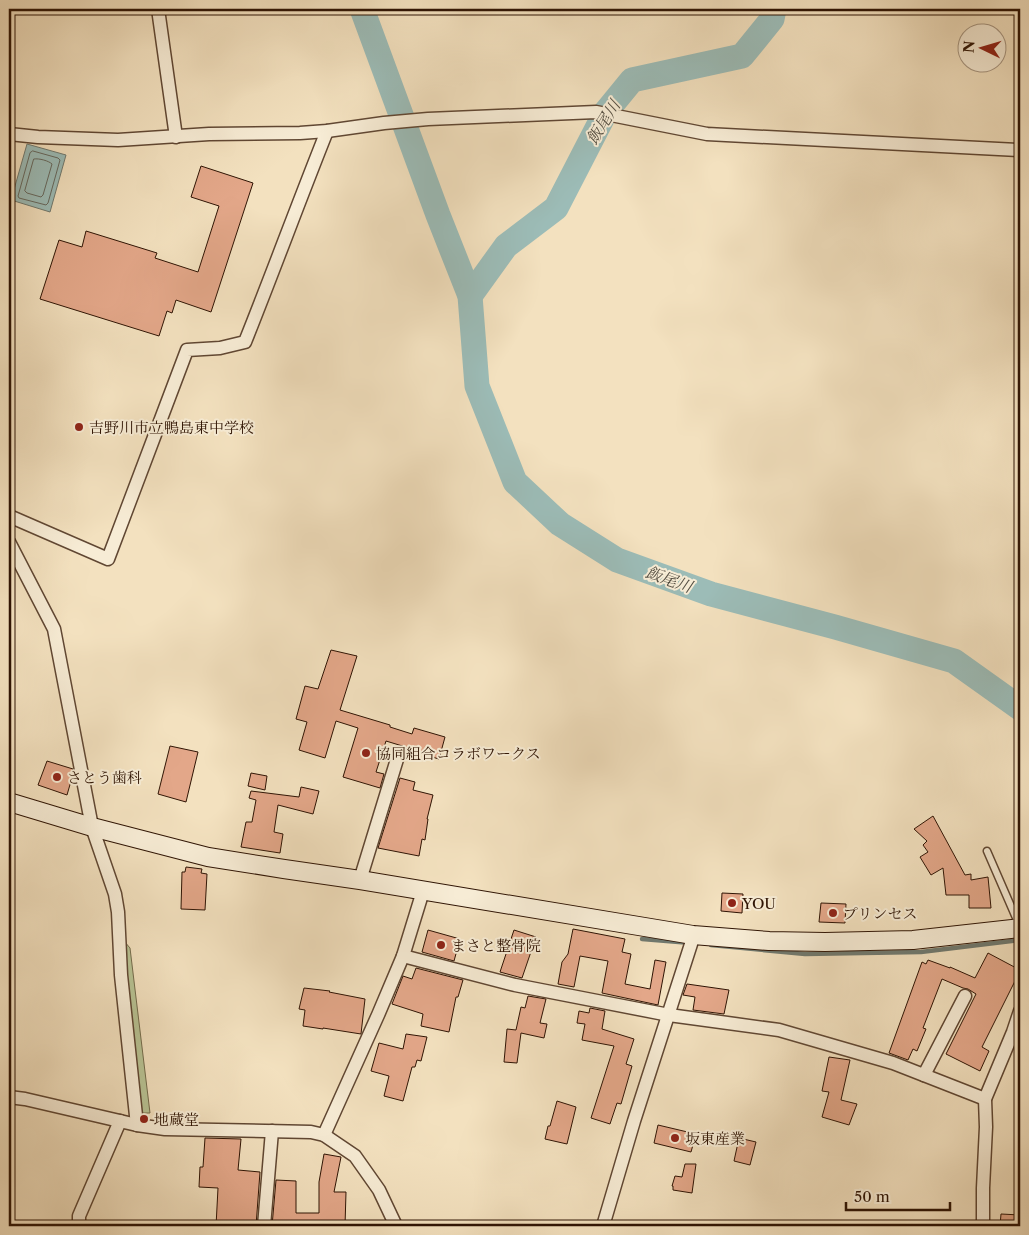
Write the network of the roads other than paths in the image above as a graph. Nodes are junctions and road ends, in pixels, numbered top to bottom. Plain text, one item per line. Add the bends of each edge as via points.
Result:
1 (158, 9) edge
2 (327, 131) junction
3 (9, 134) edge
4 (176, 137) junction
5 (1020, 150) edge
6 (9, 516) edge
7 (9, 542) edge
8 (398, 756) dead end
9 (9, 802) edge
10 (92, 827) junction
11 (987, 850) dead end
12 (360, 880) junction
13 (423, 891) junction
14 (1020, 929) edge
15 (692, 941) junction
16 (403, 956) junction
17 (966, 996) dead end
18 (1020, 1011) edge
19 (669, 1015) junction
20 (924, 1075) junction
21 (9, 1097) edge
22 (985, 1098) junction
23 (120, 1121) junction
24 (137, 1125) junction
25 (272, 1131) junction
26 (324, 1135) junction
27 (79, 1226) edge
28 (264, 1226) edge
29 (396, 1226) edge
30 (603, 1226) edge
31 (983, 1226) edge

1 - 4 street
2 - 4 street
2 - 5 street via 384,122 596,112 707,134
2 - 6 street via 245,342 220,348 187,350 108,559
3 - 4 street via 118,140
7 - 10 street via 54,630
8 - 12 street
9 - 10 street
10 - 12 street via 208,857
10 - 24 street via 118,912 121,975
11 - 14 lane
12 - 13 street
13 - 15 street
13 - 16 street
14 - 15 street via 913,940
15 - 19 street
16 - 19 street via 515,985
16 - 26 street
17 - 20 street
18 - 22 street
19 - 20 street via 779,1030
19 - 30 street
20 - 22 street
21 - 23 street
22 - 31 street
23 - 24 street
23 - 27 street via 79,1216
24 - 25 street via 165,1129
25 - 26 street
25 - 28 street
26 - 29 street via 355,1156 378,1190

